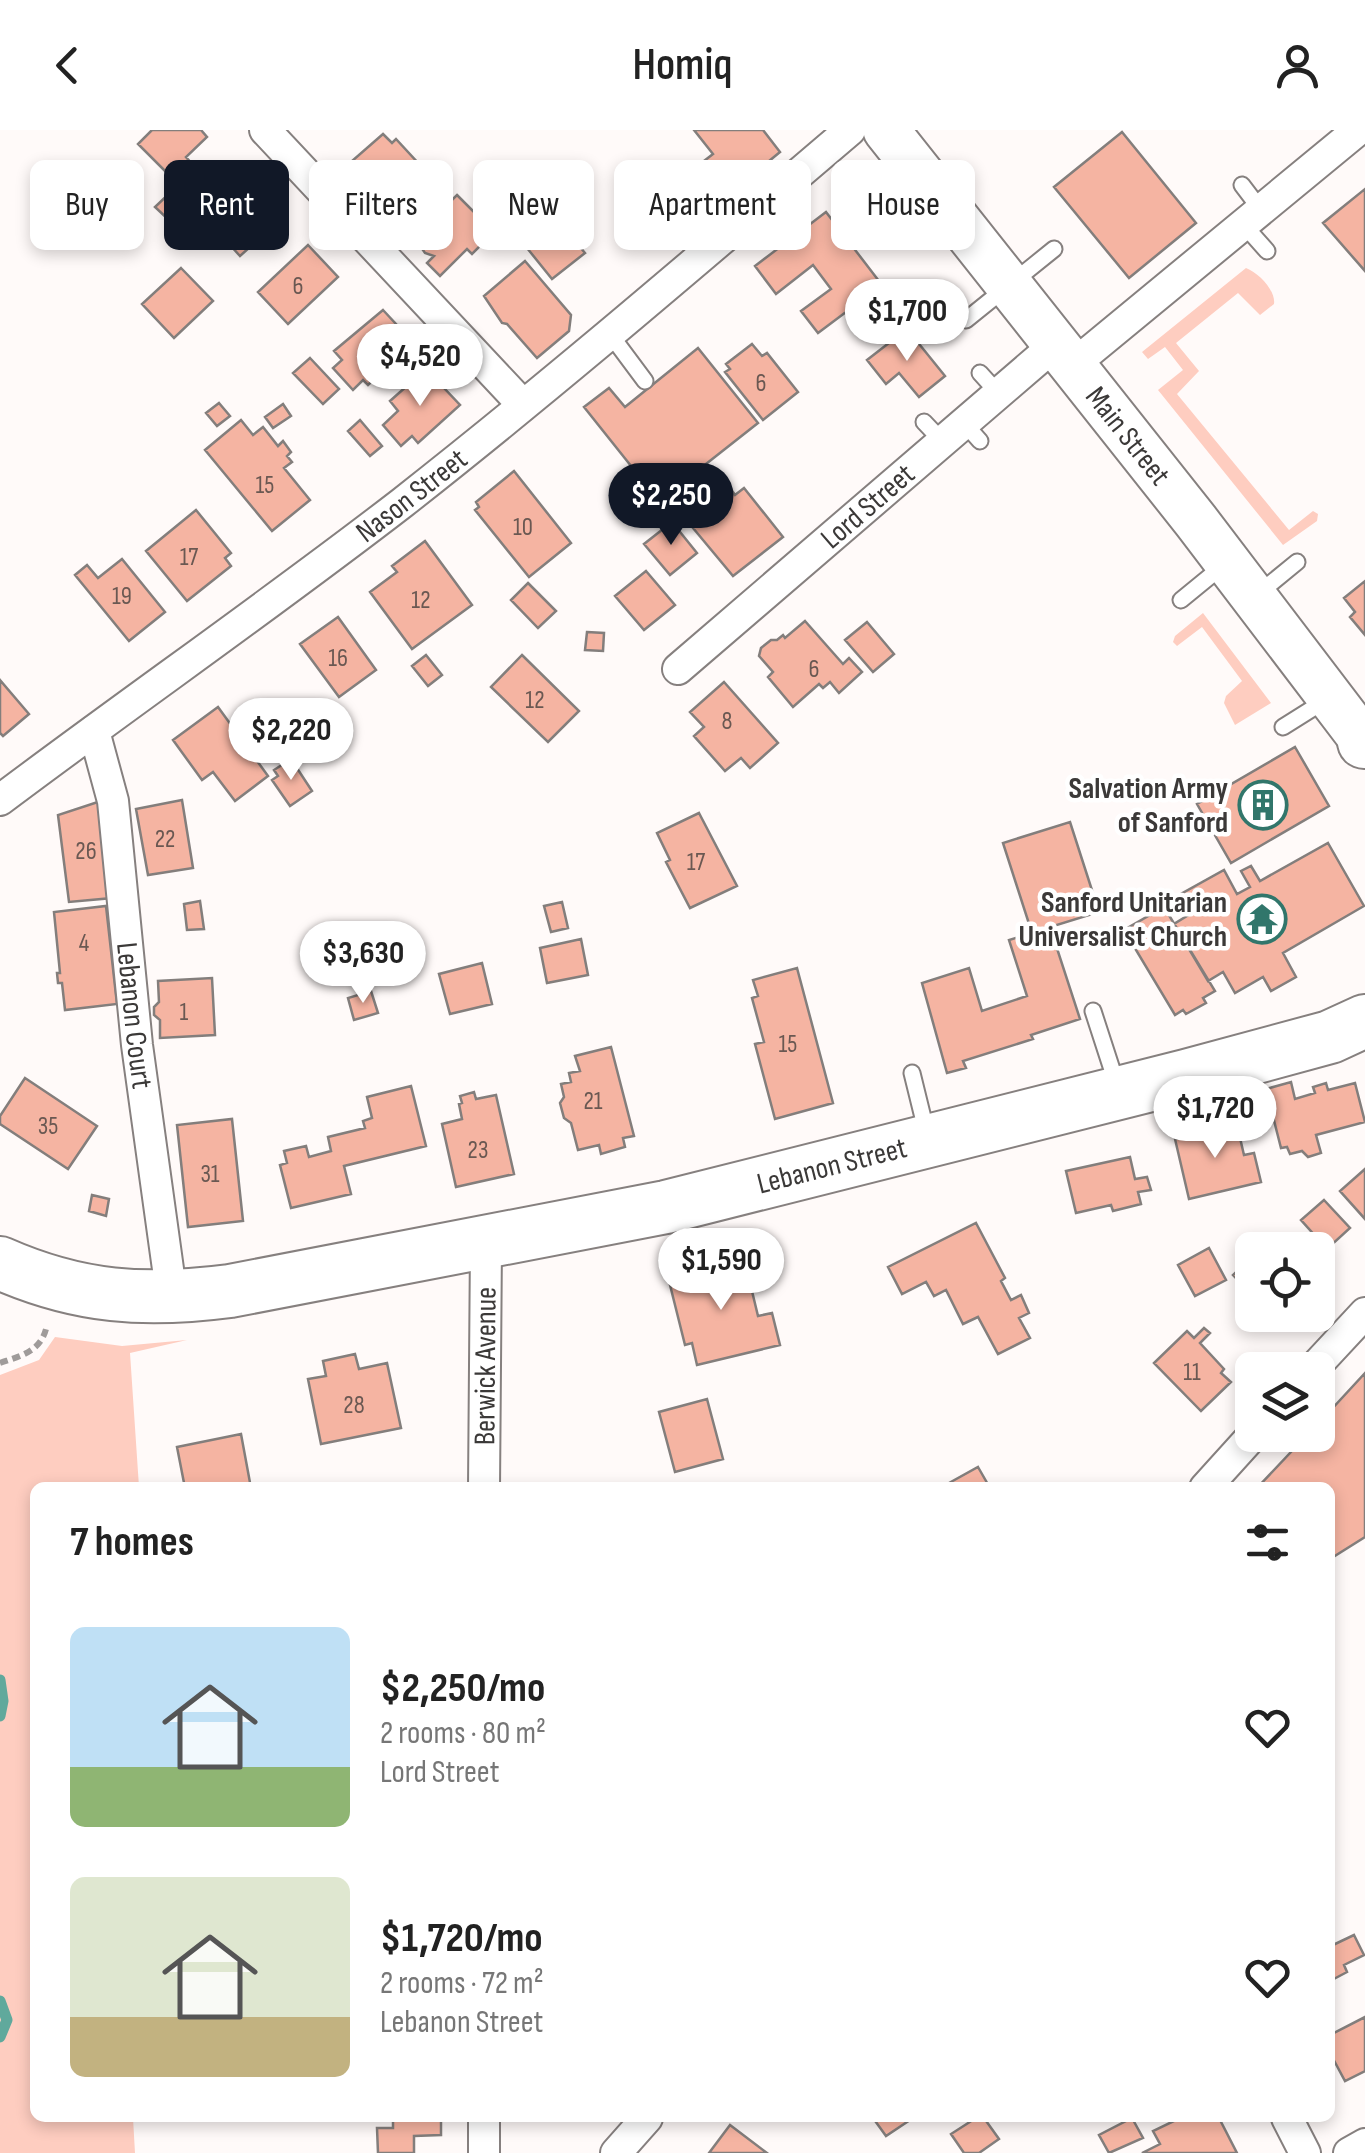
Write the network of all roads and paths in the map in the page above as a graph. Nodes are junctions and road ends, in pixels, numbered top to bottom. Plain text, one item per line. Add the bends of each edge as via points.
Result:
1 (265, 130) edge
2 (850, 130) edge
3 (886, 130) edge
4 (1358, 130) edge
5 (1242, 185) dead end
6 (1252, 217) junction
7 (1054, 248) dead end
8 (1268, 252) dead end
9 (1008, 284) junction
10 (966, 320) dead end
11 (610, 334) junction
12 (1064, 354) junction
13 (644, 380) dead end
14 (523, 405) junction
15 (1297, 562) dead end
16 (1242, 579) junction
17 (1182, 600) dead end
18 (678, 669) dead end
19 (1330, 697) junction
20 (1283, 727) dead end
21 (94, 731) junction
22 (1365, 742) edge
23 (0, 800) edge
24 (1093, 1010) dead end
25 (1365, 1022) edge
26 (912, 1073) dead end
27 (1120, 1094) junction
28 (929, 1142) junction
29 (486, 1243) junction
30 (0, 1263) edge
31 (172, 1298) junction
32 (1365, 1313) edge
33 (46, 1330) dead end
34 (1329, 1352) edge
35 (0, 1363) edge
36 (1238, 1452) edge
37 (484, 1482) edge
38 (1210, 1482) edge
39 (484, 2122) edge
40 (643, 2122) edge
41 (1289, 2122) edge
42 (1365, 2144) edge
43 (484, 2153) edge
44 (616, 2153) edge
45 (1305, 2153) edge
46 (1349, 2153) edge

1 - 14 street
2 - 11 street, Nason Street via 692,247
3 - 9 main road, Main Street
4 - 6 street, Lord Street
5 - 6 lane
6 - 8 lane
6 - 12 street, Lord Street
7 - 9 lane
9 - 10 lane
9 - 12 main road, Main Street
11 - 13 lane
11 - 14 street, Nason Street
12 - 16 main road, Main Street
12 - 18 street, Lord Street via 990,384 953,432
14 - 21 street, Nason Street via 282,595
15 - 16 lane
16 - 17 lane
16 - 19 main road, Main Street
19 - 20 lane
19 - 22 main road, Main Street
21 - 23 street, Nason Street
21 - 31 street, Lebanon Court via 114,801 129,1040
24 - 27 lane
25 - 27 highway, Lebanon Street
26 - 28 lane
27 - 28 highway, Lebanon Street
28 - 29 highway, Lebanon Street
29 - 31 highway, Lebanon Street
29 - 37 street, Berwick Avenue
30 - 31 highway, Lebanon Street via 70,1288
32 - 34 street
33 - 35 path via 32,1351
36 - 38 street
39 - 43 street
40 - 44 street
41 - 45 street
42 - 46 street

